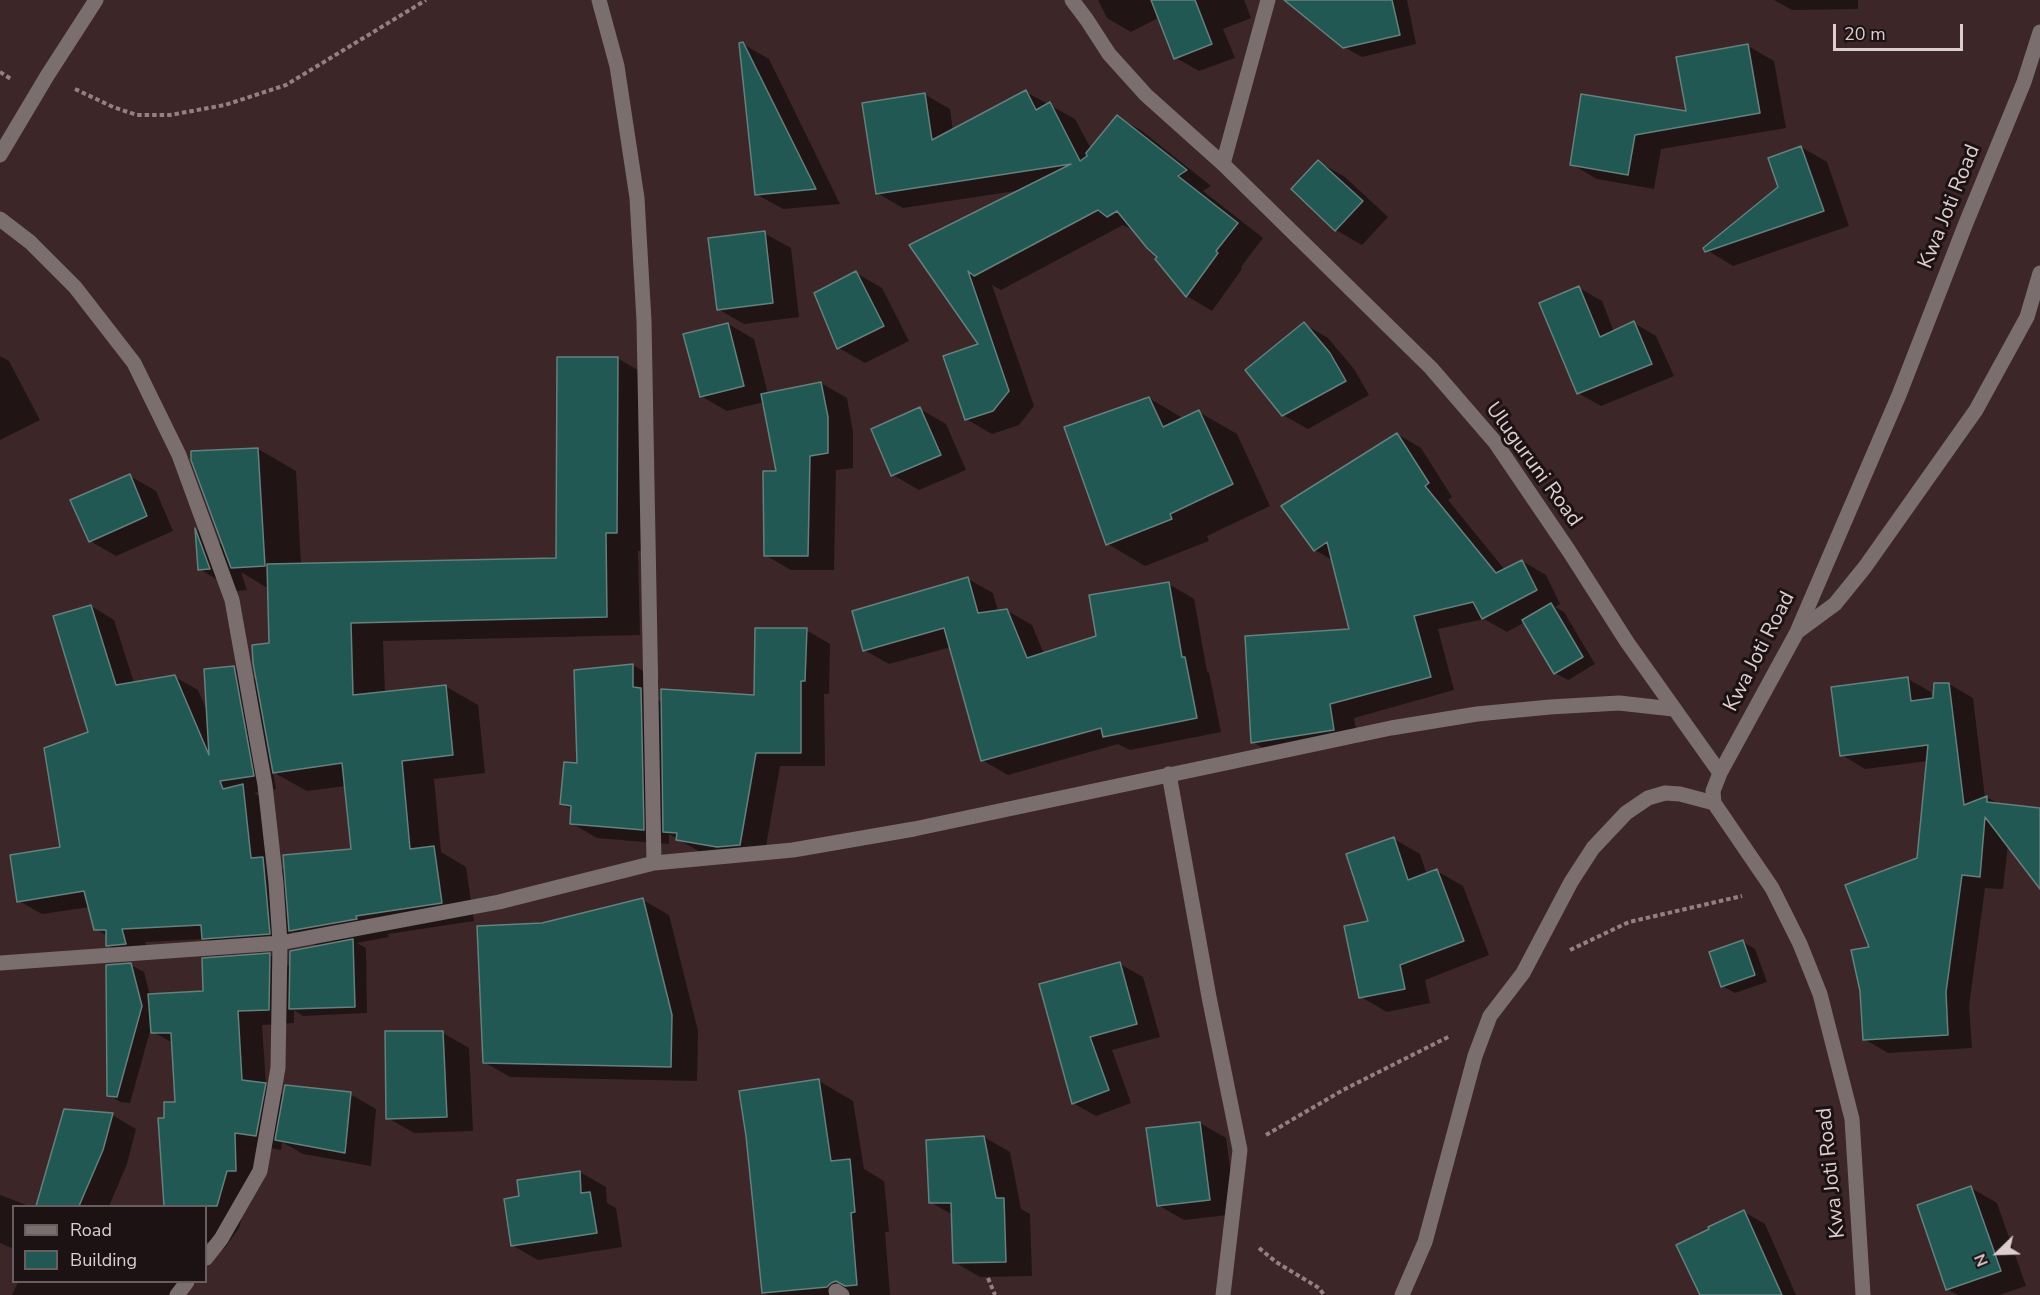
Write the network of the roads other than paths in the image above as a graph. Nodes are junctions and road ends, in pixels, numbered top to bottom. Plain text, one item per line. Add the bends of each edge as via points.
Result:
1 (96, 0) edge
2 (599, 0) edge
3 (1072, 0) edge
4 (1268, 0) edge
5 (2040, 32) edge
6 (0, 155) edge
7 (1223, 164) junction
8 (0, 219) edge
9 (2040, 273) edge
10 (1797, 632) junction
11 (1673, 709) junction
12 (1720, 773) junction
13 (1169, 774) junction
14 (1713, 803) junction
15 (654, 863) junction
16 (280, 943) junction
17 (0, 963) edge
18 (207, 1257) edge
19 (186, 1283) edge
20 (177, 1295) edge
21 (1223, 1295) edge
22 (1402, 1295) edge
23 (1863, 1295) edge

1 - 6 street
2 - 15 street via 617,66 637,198 644,333
3 - 7 street, Uluguruni Road via 1109,54 1146,95
4 - 7 street
5 - 10 street, Kwa Joti Road via 2024,82 1899,395
7 - 11 street, Uluguruni Road via 1431,368 1495,442
8 - 16 street via 30,242 75,287 134,363 179,455 232,600 266,784
9 - 10 street via 2027,316 1976,410 1858,576 1835,604
10 - 12 street, Kwa Joti Road
11 - 12 street, Uluguruni Road
11 - 13 street via 1619,704 1477,714
12 - 14 street, Kwa Joti Road
13 - 15 street via 903,831 793,850
13 - 21 street via 1240,1150
14 - 22 street via 1680,794 1648,798 1626,813 1593,848 1571,882 1523,973 1490,1016 1475,1056 1425,1242
14 - 23 street, Kwa Joti Road via 1772,888 1820,994 1852,1119
15 - 16 street via 499,902
16 - 17 street
16 - 18 street via 278,1068 260,1171
19 - 20 street

